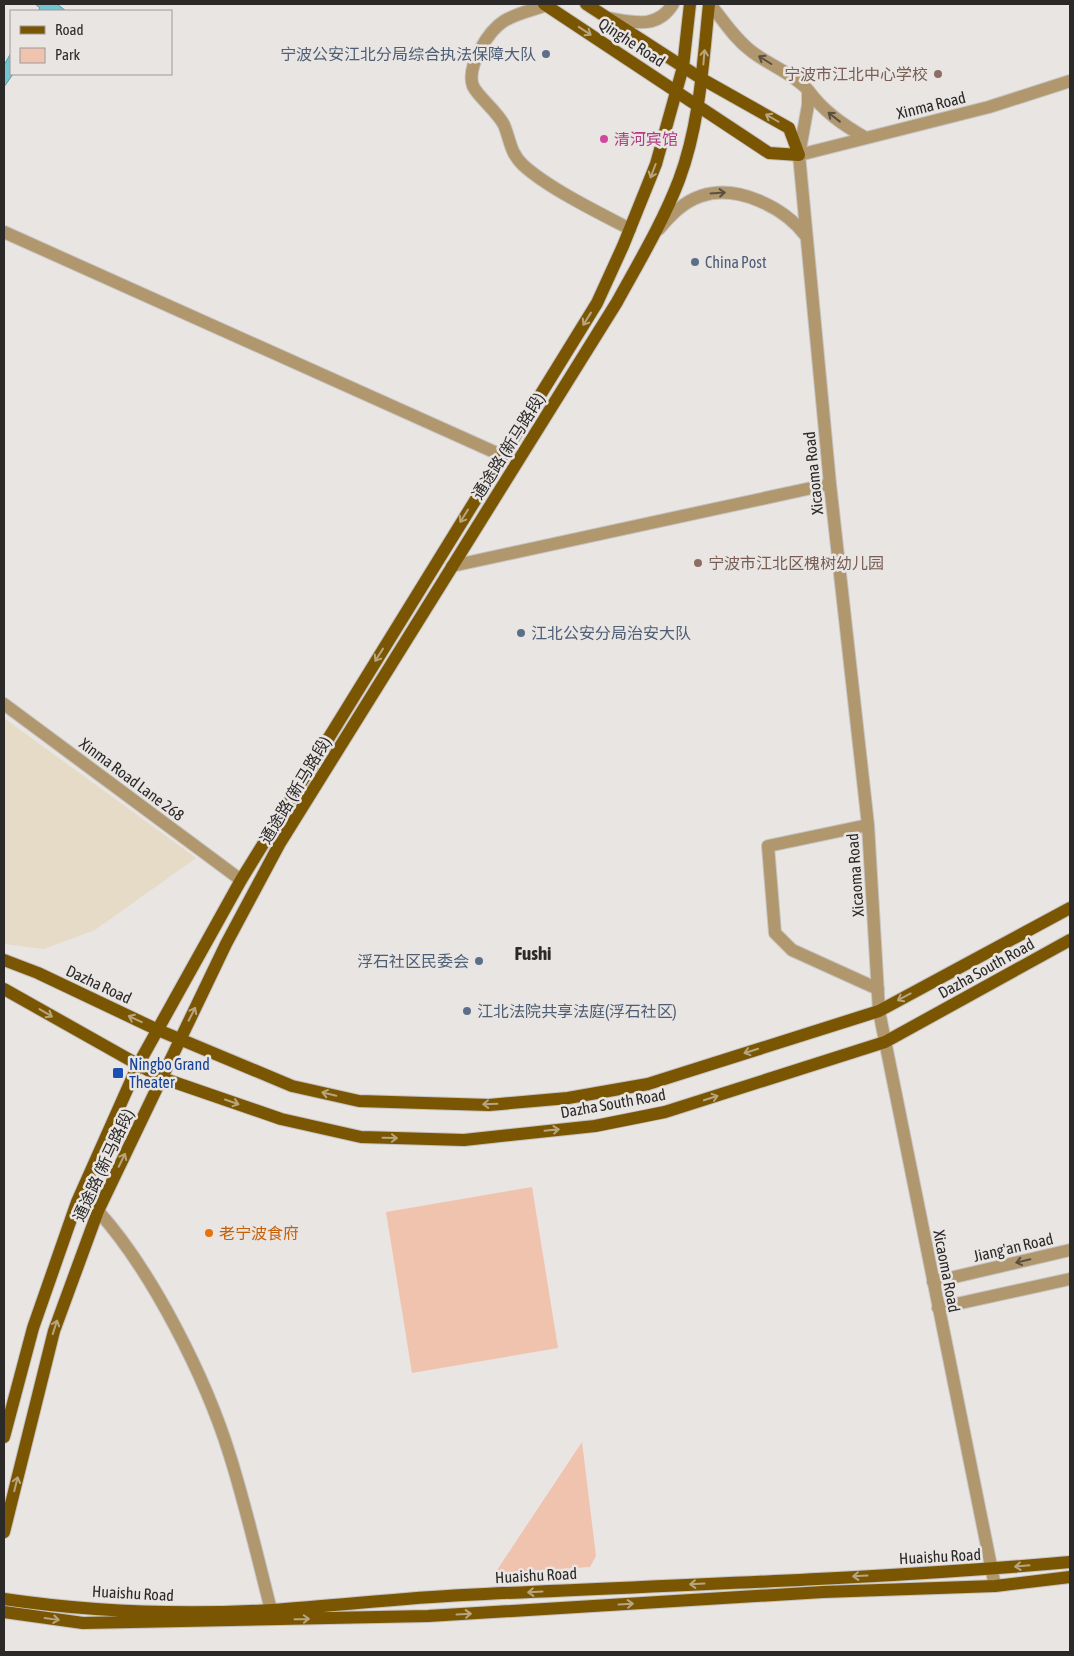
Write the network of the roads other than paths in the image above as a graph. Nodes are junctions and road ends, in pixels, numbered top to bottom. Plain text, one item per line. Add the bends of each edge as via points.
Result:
1 (586, 4) edge
2 (673, 4) edge
3 (690, 4) edge
4 (710, 4) edge
5 (546, 5) edge
6 (607, 18) junction
7 (683, 67) junction
8 (702, 79) junction
9 (1070, 81) edge
10 (676, 90) junction
11 (808, 90) junction
12 (696, 105) junction
13 (866, 138) junction
14 (798, 155) junction
15 (630, 229) junction
16 (4, 232) edge
17 (806, 236) junction
18 (651, 239) junction
19 (501, 455) junction
20 (830, 484) junction
21 (452, 566) junction
22 (4, 704) edge
23 (868, 825) junction
24 (241, 880) junction
25 (1070, 908) edge
26 (1070, 940) edge
27 (4, 960) edge
28 (878, 989) junction
29 (4, 990) edge
30 (879, 1011) junction
31 (158, 1030) junction
32 (180, 1039) junction
33 (885, 1042) junction
34 (138, 1066) junction
35 (162, 1078) junction
36 (98, 1211) junction
37 (1070, 1250) edge
38 (1070, 1279) edge
39 (933, 1282) junction
40 (938, 1308) junction
41 (4, 1437) edge
42 (4, 1532) edge
43 (1070, 1562) edge
44 (991, 1569) junction
45 (1070, 1577) edge
46 (995, 1586) junction
47 (4, 1599) edge
48 (271, 1610) junction
49 (4, 1612) edge

1 - 6 main road, Qinghe Road
2 - 6 street via 668,12 643,24
3 - 7 main road, 通途路 (新马路段)
8 -> 4 main road
11 -> 4 street via 798,79 741,43
5 -> 10 main road, Qinghe Road
5 - 15 street via 502,22 493,31 478,52 472,70 473,86 504,125 510,147 523,165 599,214
6 - 7 main road, Qinghe Road
7 - 8 main road, Qinghe Road
7 - 10 main road, 通途路 (新马路段)
8 - 12 main road
14 -> 8 main road, Qinghe Road via 789,128
9 - 13 street, Xinma Road via 988,107
10 - 12 main road, Qinghe Road
10 -> 15 main road, 通途路 (新马路段) via 656,164
13 -> 11 street via 831,115
11 - 14 street, Xicaoma Road
12 - 14 main road, Qinghe Road via 769,152
12 - 18 main road, 通途路 (新马路段) via 691,141 679,180
13 - 14 street, Xinma Road
14 - 17 street, Xicaoma Road
15 -> 19 main road, 通途路 (新马路段) via 597,303
16 - 19 street
18 -> 17 street via 684,204 717,192 733,193 772,207 790,218
17 - 20 street, Xicaoma Road
18 - 21 main road, 通途路 (新马路段) via 617,302
19 -> 24 main road, 通途路 (新马路段)
20 - 21 street
20 - 23 street, Xicaoma Road
32 -> 21 main road, 通途路 (新马路段) via 280,843
22 - 24 street, Xinma Road Lane 268
23 - 28 street, Xicaoma Road
23 - 28 street via 768,846 775,933 792,950
24 - 31 main road, 通途路 (新马路段)
25 -> 30 main road, Dazha South Road
26 - 33 main road, Dazha South Road
31 -> 27 main road, Dazha Road
28 - 30 street, Xicaoma Road
29 -> 34 main road
30 -> 32 main road, Dazha South Road via 648,1084 568,1098 489,1105 359,1101 292,1086
30 - 33 street, Xicaoma Road
31 - 32 main road, Dazha Road
31 - 34 main road, 通途路 (新马路段)
32 - 35 main road, 通途路 (新马路段)
35 -> 33 main road, Dazha South Road via 280,1119 361,1137 464,1140 595,1126 664,1112
33 - 39 street, Xicaoma Road
34 - 35 main road, Dazha South Road
34 - 41 main road, 通途路 (新马路段) via 77,1202 33,1328
36 -> 35 main road, 通途路 (新马路段)
42 -> 36 main road, 通途路 (新马路段) via 54,1331
36 - 48 street via 119,1234 198,1375 230,1454
37 -> 39 street, Jiang'an Road
38 - 40 street
39 - 40 street, Xicaoma Road
40 - 44 street, Xicaoma Road
43 -> 44 main road, Huaishu Road
44 - 46 street, Xicaoma Road
44 -> 48 main road, Huaishu Road via 429,1597
45 - 46 main road, Huaishu Road
49 -> 46 main road, Huaishu Road via 83,1623 428,1616 823,1592
47 - 48 main road, Huaishu Road via 167,1613

